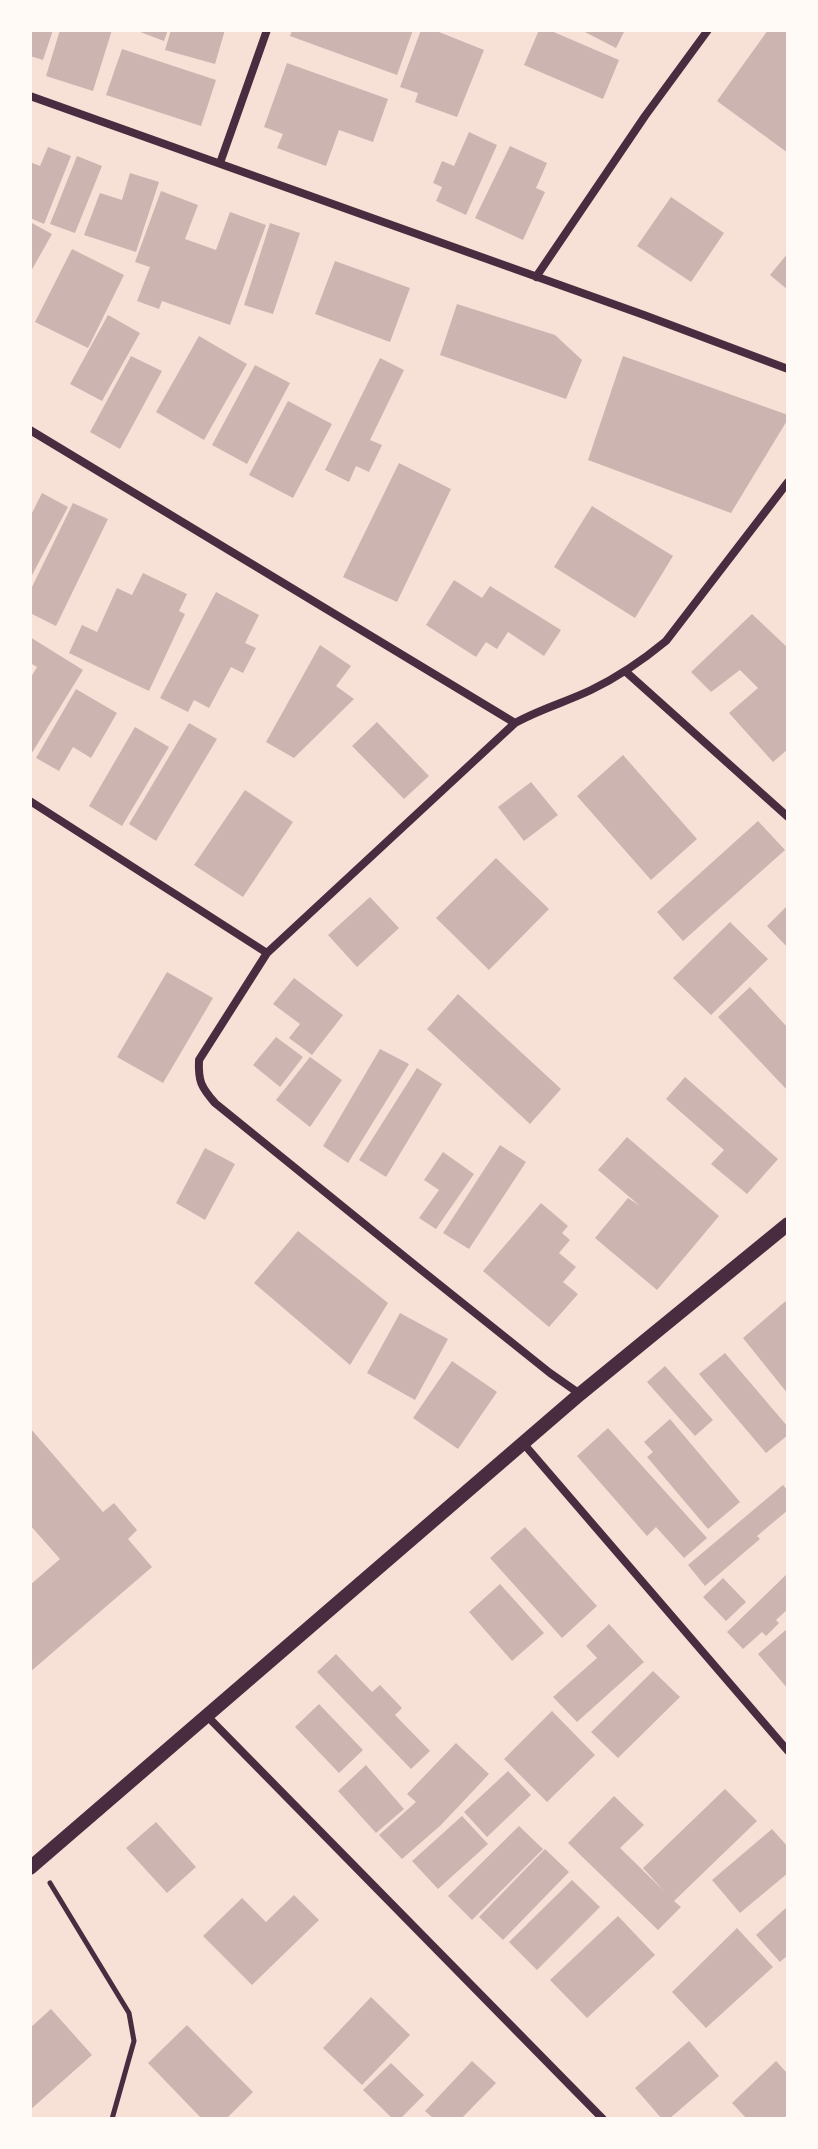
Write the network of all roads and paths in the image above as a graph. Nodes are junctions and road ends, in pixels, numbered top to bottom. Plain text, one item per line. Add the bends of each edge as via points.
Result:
1 (267, 30) edge
2 (708, 30) edge
3 (30, 96) edge
4 (220, 163) junction
5 (536, 277) junction
6 (788, 369) edge
7 (30, 430) edge
8 (788, 482) edge
9 (625, 671) junction
10 (515, 723) junction
11 (30, 801) edge
12 (788, 817) edge
13 (267, 953) junction
14 (788, 1224) edge
15 (580, 1394) junction
16 (523, 1443) junction
17 (208, 1717) junction
18 (788, 1751) edge
19 (34, 1865) edge
20 (112, 2119) edge
21 (603, 2119) edge

1 - 4 street
2 - 5 street
3 - 4 street
4 - 5 street
5 - 6 street
7 - 10 street
8 - 9 street via 666,641
9 - 10 street
9 - 12 street
10 - 13 street
11 - 13 street
13 - 15 street via 199,1060 204,1090
14 - 15 street
15 - 16 street
16 - 17 street
16 - 18 street
17 - 19 street
17 - 21 street
19 - 20 path via 129,2013 134,2041

